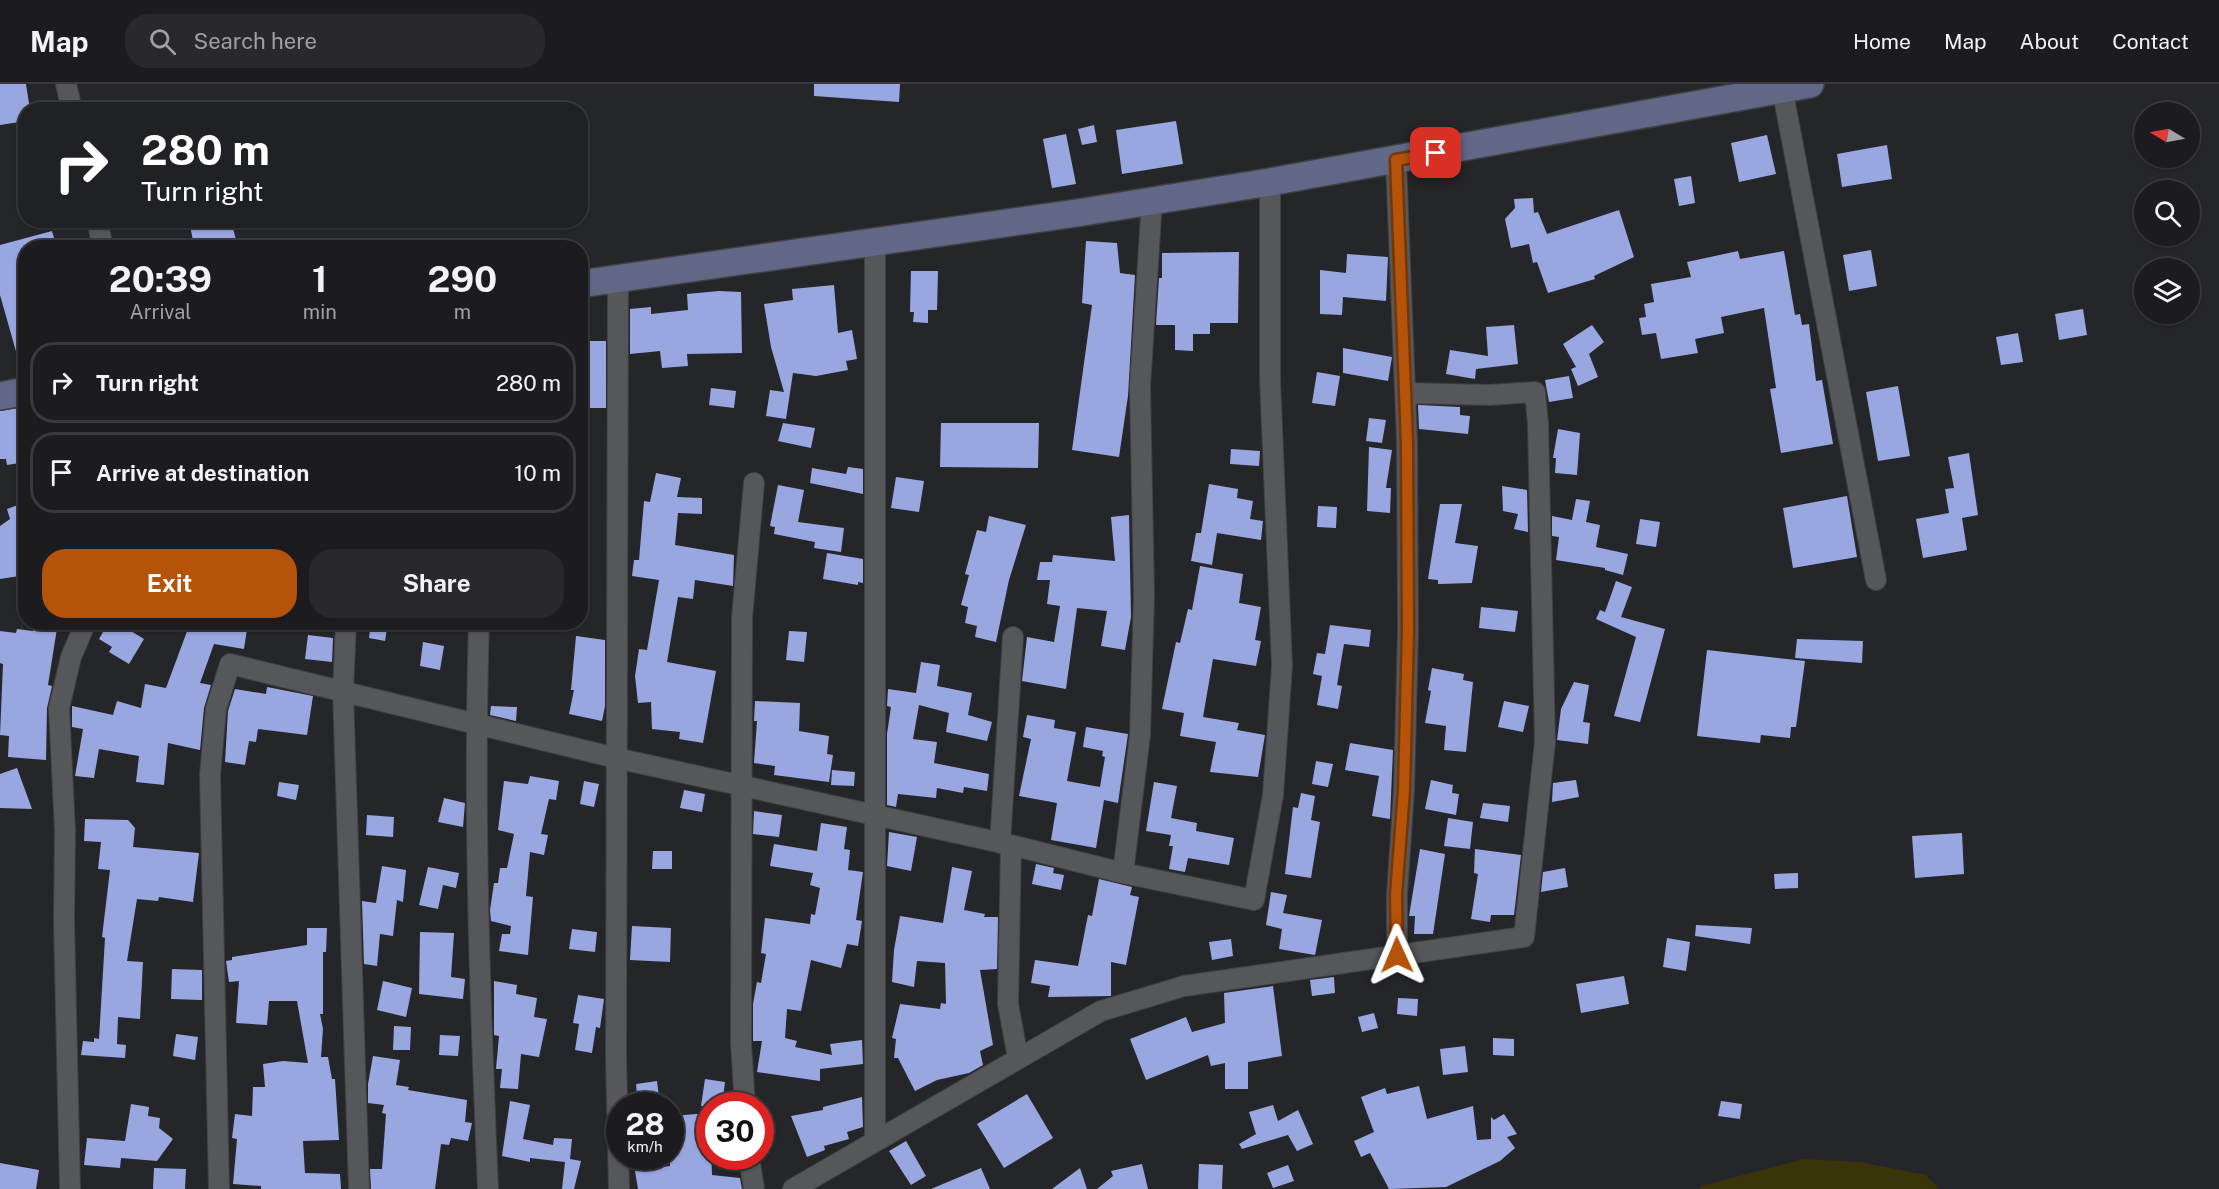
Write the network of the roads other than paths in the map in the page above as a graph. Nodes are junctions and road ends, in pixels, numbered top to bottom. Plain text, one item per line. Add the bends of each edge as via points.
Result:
1 (66, 84) edge
2 (1810, 84) edge
3 (1782, 88) junction
4 (70, 102) edge
5 (1396, 160) junction
6 (1270, 182) junction
7 (1152, 201) junction
8 (875, 243) junction
9 (618, 278) junction
10 (588, 283) edge
11 (18, 393) edge
12 (1406, 393) junction
13 (0, 396) edge
14 (754, 483) dead end
15 (1876, 580) dead end
16 (83, 630) edge
17 (346, 630) edge
18 (478, 630) edge
19 (1013, 637) dead end
20 (343, 691) junction
21 (476, 725) junction
22 (616, 758) junction
23 (741, 786) junction
24 (876, 817) junction
25 (1006, 844) junction
26 (1123, 873) junction
27 (1397, 955) junction
28 (1018, 1058) junction
29 (744, 1092) edge
30 (875, 1140) junction
31 (751, 1170) edge
32 (70, 1189) edge
33 (219, 1189) edge
34 (359, 1189) edge
35 (488, 1189) edge
36 (619, 1189) edge
37 (754, 1189) edge
38 (793, 1189) edge

1 - 4 street
2 - 3 street
3 - 5 street
3 - 15 street
5 - 6 street
5 - 12 street
6 - 7 street
6 - 26 street via 1269,379 1282,666 1273,795 1254,900
7 - 8 street
7 - 26 street via 1140,386 1144,596 1140,735
8 - 9 street
8 - 24 street
9 - 10 street
9 - 22 street
11 - 13 street
12 - 27 street via 1408,631 1404,790 1396,895
12 - 27 street via 1535,392 1545,742 1524,937
14 - 23 street via 742,618
16 - 32 street via 71,657 59,708 66,831
17 - 20 street
18 - 21 street
19 - 25 street
20 - 21 street
20 - 33 street via 230,664 216,709 210,775
20 - 34 street
21 - 22 street
21 - 35 street via 480,1005
22 - 23 street
22 - 36 street
23 - 24 street
23 - 29 street
24 - 25 street
24 - 30 street
25 - 26 street
25 - 28 street via 1008,1004
27 - 28 street via 1184,986 1101,1011
28 - 30 street
30 - 38 street
31 - 37 street

